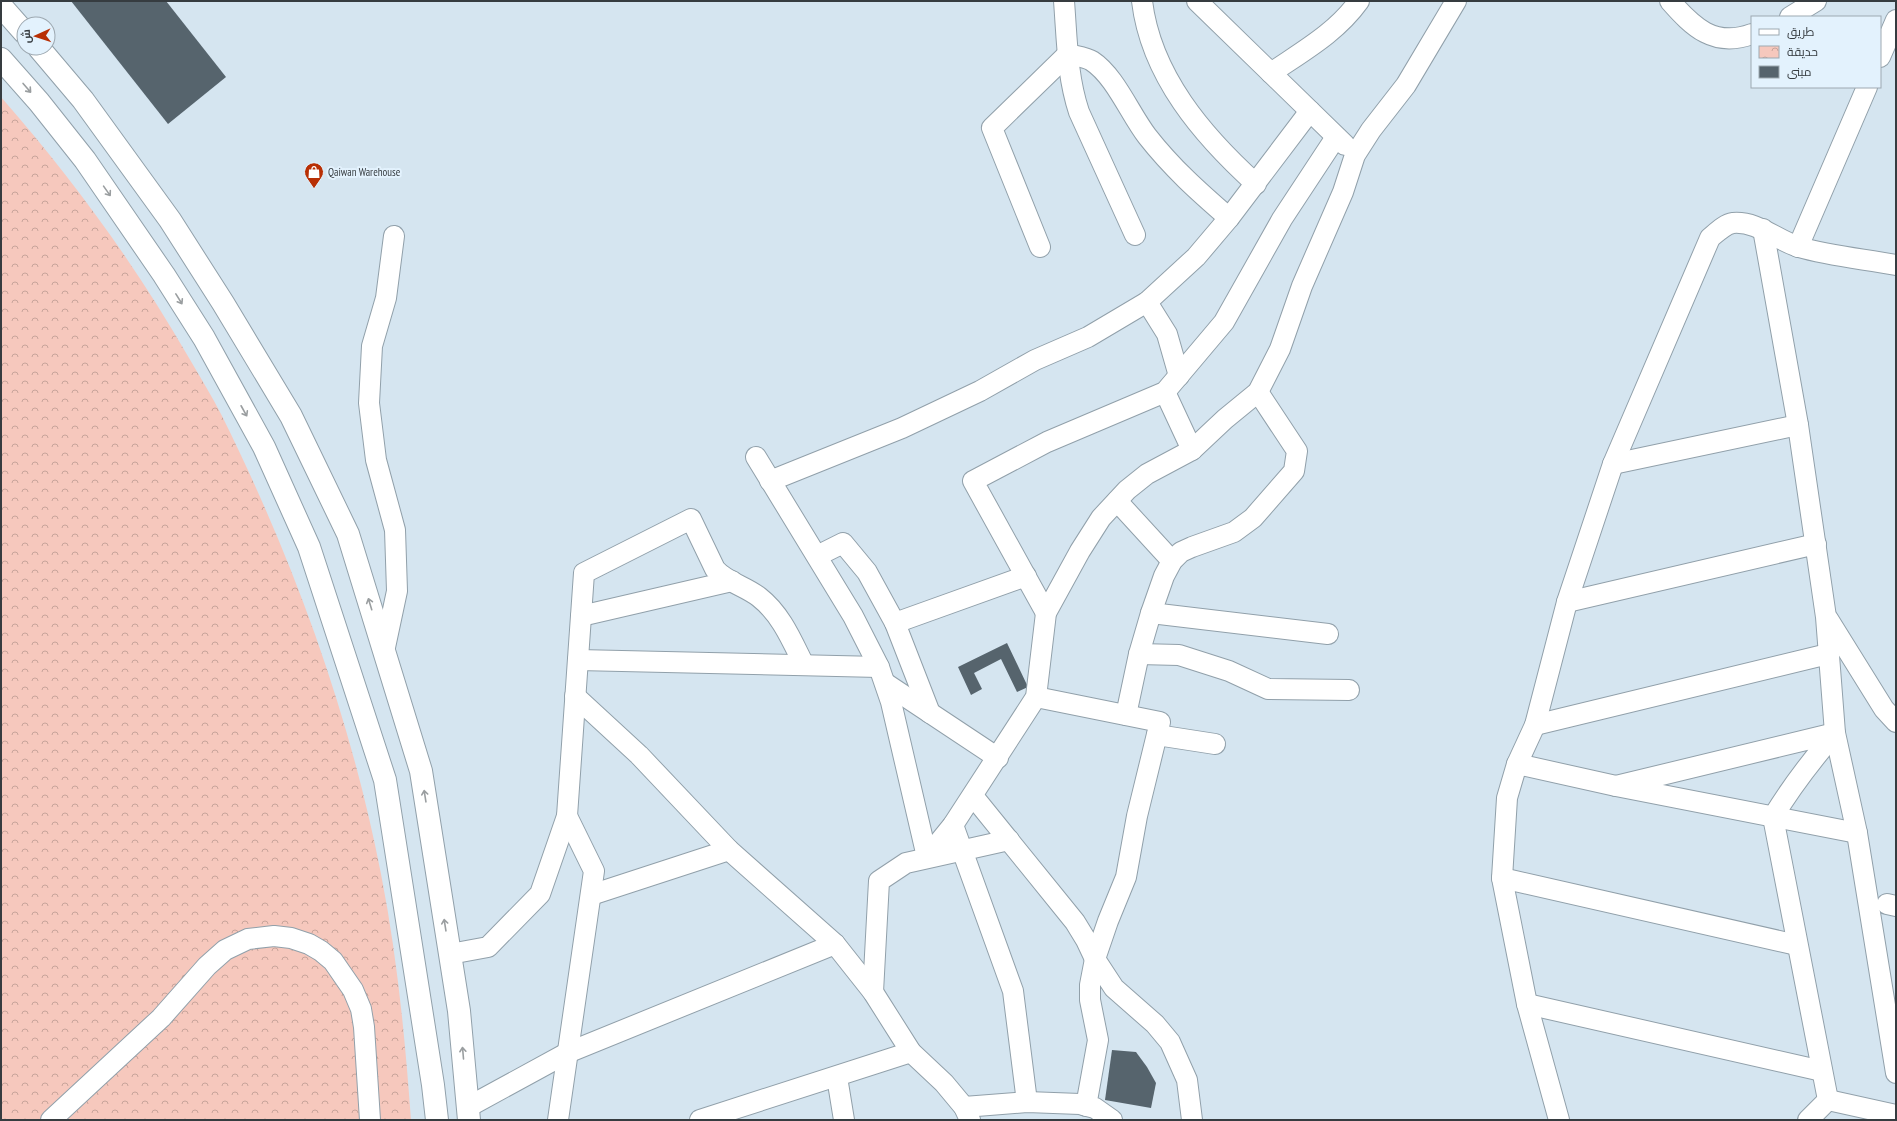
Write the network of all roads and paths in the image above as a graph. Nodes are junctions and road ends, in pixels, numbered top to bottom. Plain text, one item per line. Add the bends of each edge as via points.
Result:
1 (1064, 1) edge
2 (1142, 1) edge
3 (1197, 1) edge
4 (1359, 1) edge
5 (1456, 1) edge
6 (1670, 1) edge
7 (1816, 1) edge
8 (1, 6) edge
9 (1792, 16) edge
10 (1896, 20) edge
11 (16, 23) edge
12 (1751, 34) edge
13 (1068, 54) junction
14 (1881, 55) edge
15 (45, 56) edge
16 (1, 59) edge
17 (1271, 73) junction
18 (1867, 88) edge
19 (1310, 112) junction
20 (1336, 137) junction
21 (1355, 155) junction
22 (1256, 184) junction
23 (1230, 218) junction
24 (1763, 229) junction
25 (1135, 235) dead end
26 (394, 236) dead end
27 (1040, 247) dead end
28 (1798, 247) junction
29 (1896, 265) edge
30 (1147, 302) junction
31 (1180, 376) junction
32 (1165, 392) junction
33 (1258, 392) junction
34 (1798, 425) junction
35 (1192, 450) junction
36 (756, 457) dead end
37 (1613, 464) junction
38 (770, 481) junction
39 (1117, 501) junction
40 (1816, 544) junction
41 (817, 556) junction
42 (1172, 562) junction
43 (1026, 576) junction
44 (732, 581) junction
45 (1567, 602) junction
46 (1046, 613) junction
47 (1151, 613) junction
48 (581, 616) junction
49 (1826, 617) junction
50 (895, 623) junction
51 (1328, 634) dead end
52 (384, 652) junction
53 (1139, 654) junction
54 (1828, 654) junction
55 (578, 660) junction
56 (804, 665) junction
57 (882, 675) junction
58 (1349, 690) dead end
59 (575, 696) junction
60 (1036, 697) junction
61 (930, 713) junction
62 (1126, 715) junction
63 (1896, 722) edge
64 (1535, 725) junction
65 (1835, 733) junction
66 (1157, 735) junction
67 (1215, 744) dead end
68 (998, 758) junction
69 (1517, 764) junction
70 (1616, 786) junction
71 (973, 796) junction
72 (567, 816) junction
73 (1773, 817) junction
74 (953, 825) junction
75 (1857, 833) junction
76 (1009, 840) junction
77 (729, 850) junction
78 (962, 850) junction
79 (927, 857) junction
80 (1502, 878) junction
81 (591, 895) junction
82 (835, 944) junction
83 (1797, 945) junction
84 (450, 954) junction
85 (1095, 959) junction
86 (873, 992) junction
87 (1527, 1004) junction
88 (1893, 1033) edge
89 (911, 1052) junction
90 (567, 1053) junction
91 (1822, 1071) junction
92 (1896, 1073) edge
93 (837, 1077) junction
94 (1187, 1080) junction
95 (465, 1083) junction
96 (433, 1086) junction
97 (1828, 1100) junction
98 (1027, 1102) junction
99 (1086, 1106) junction
100 (1064, 1112) edge
101 (967, 1113) edge
102 (468, 1114) edge
103 (1889, 1116) edge
104 (50, 1120) edge
105 (370, 1120) edge
106 (437, 1120) edge
107 (558, 1120) edge
108 (700, 1120) edge
109 (844, 1120) edge
110 (1112, 1120) edge
111 (1192, 1120) edge
112 (1203, 1120) edge
113 (1559, 1120) edge
114 (1808, 1120) edge

1 - 13 street
2 - 22 street via 1154,45 1172,86 1217,147
3 - 17 street
4 - 17 street via 1332,31
5 - 21 street via 1406,85
6 - 12 street via 1702,32 1715,38
7 - 9 street
8 - 11 main road
10 - 14 street
13 - 23 street via 1091,60 1103,72 1140,127 1175,169
13 - 25 street via 1069,76 1079,112
13 - 27 street via 992,128
52 -> 15 main road via 348,534 291,416 170,220 83,100
16 -> 96 main road via 85,160 204,338 264,447 309,547 385,780
17 - 19 street
18 - 28 street
19 - 20 street
19 - 22 street
20 - 21 street
20 - 31 street via 1282,219 1224,322
21 - 33 street via 1343,192 1302,286 1280,349
22 - 23 street
23 - 30 street via 1196,257
24 - 28 street
24 - 34 street
24 - 37 street via 1732,223 1710,238
26 - 52 street via 386,298 372,346 369,403 376,460 396,530 397,591
28 - 29 street
30 - 31 street via 1167,334
30 - 38 street via 1088,337 1035,360 973,394 902,428
31 - 32 street
32 - 35 street
32 - 43 street via 1048,442 973,481
33 - 35 street
33 - 42 street via 1297,451 1294,471 1253,518 1234,532 1181,552
34 - 37 street
34 - 40 street
35 - 39 street via 1147,474
36 - 38 street
37 - 45 street
38 - 41 street
39 - 42 street
39 - 46 street via 1080,551
40 - 45 street
40 - 49 street
41 - 50 street via 843,543 867,572
41 - 57 street via 853,616
42 - 47 street via 1164,576
43 - 46 street
43 - 50 street
44 - 48 street
44 - 48 street via 720,575 715,569 691,519 584,573
44 - 56 street via 748,589 770,606
45 - 64 street
46 - 60 street
47 - 51 street
47 - 53 street
48 - 55 street
49 - 54 street
49 - 63 street via 1884,709
50 - 61 street
84 -> 52 main road via 421,770
53 - 58 street via 1179,655 1229,671 1268,689
53 - 62 street
54 - 64 street
54 - 65 street
55 - 56 street
55 - 59 street
56 - 57 street
57 - 61 street
57 - 79 street via 891,702
59 - 72 street
59 - 77 street via 639,755
60 - 62 street
60 - 68 street
61 - 68 street
62 - 66 street via 1160,722
64 - 69 street
65 - 70 street
65 - 73 street via 1793,785
65 - 75 street
66 - 67 street
66 - 85 street via 1137,816 1126,877
68 - 71 street
69 - 70 street
69 - 80 street via 1507,798
70 - 73 street
71 - 74 street
71 - 76 street
72 - 81 street via 594,871
72 - 84 street via 540,894 488,947
73 - 75 street
73 - 83 street
74 - 78 street
74 - 79 street
75 - 88 street
76 - 78 street
76 - 85 street via 1075,922
77 - 81 street
77 - 82 street
78 - 79 street
78 - 98 street via 1013,991
79 - 86 street via 906,863 879,881
80 - 83 street
80 - 87 street
81 - 90 street
82 - 86 street
82 - 90 street
83 - 91 street
95 -> 84 main road via 459,1011
85 - 94 street via 1114,988 1155,1024 1170,1042
85 - 99 street via 1090,1000 1098,1040
86 - 89 street
87 - 91 street
87 - 113 street
88 - 92 street
89 - 93 street
89 - 101 street via 944,1083
90 - 102 street
90 - 107 street
91 - 97 street
93 - 108 street
93 - 109 street
94 - 111 street
94 - 112 street
95 - 96 main road
95 - 102 main road
96 - 106 main road
97 - 103 street
97 - 114 street
98 - 100 street
98 - 101 street
99 - 100 street
99 - 110 street via 1095,1108
104 - 105 street via 162,1018 207,966 226,950 248,940 274,936 304,942 321,951 333,961 353,990 361,1009 364,1027

